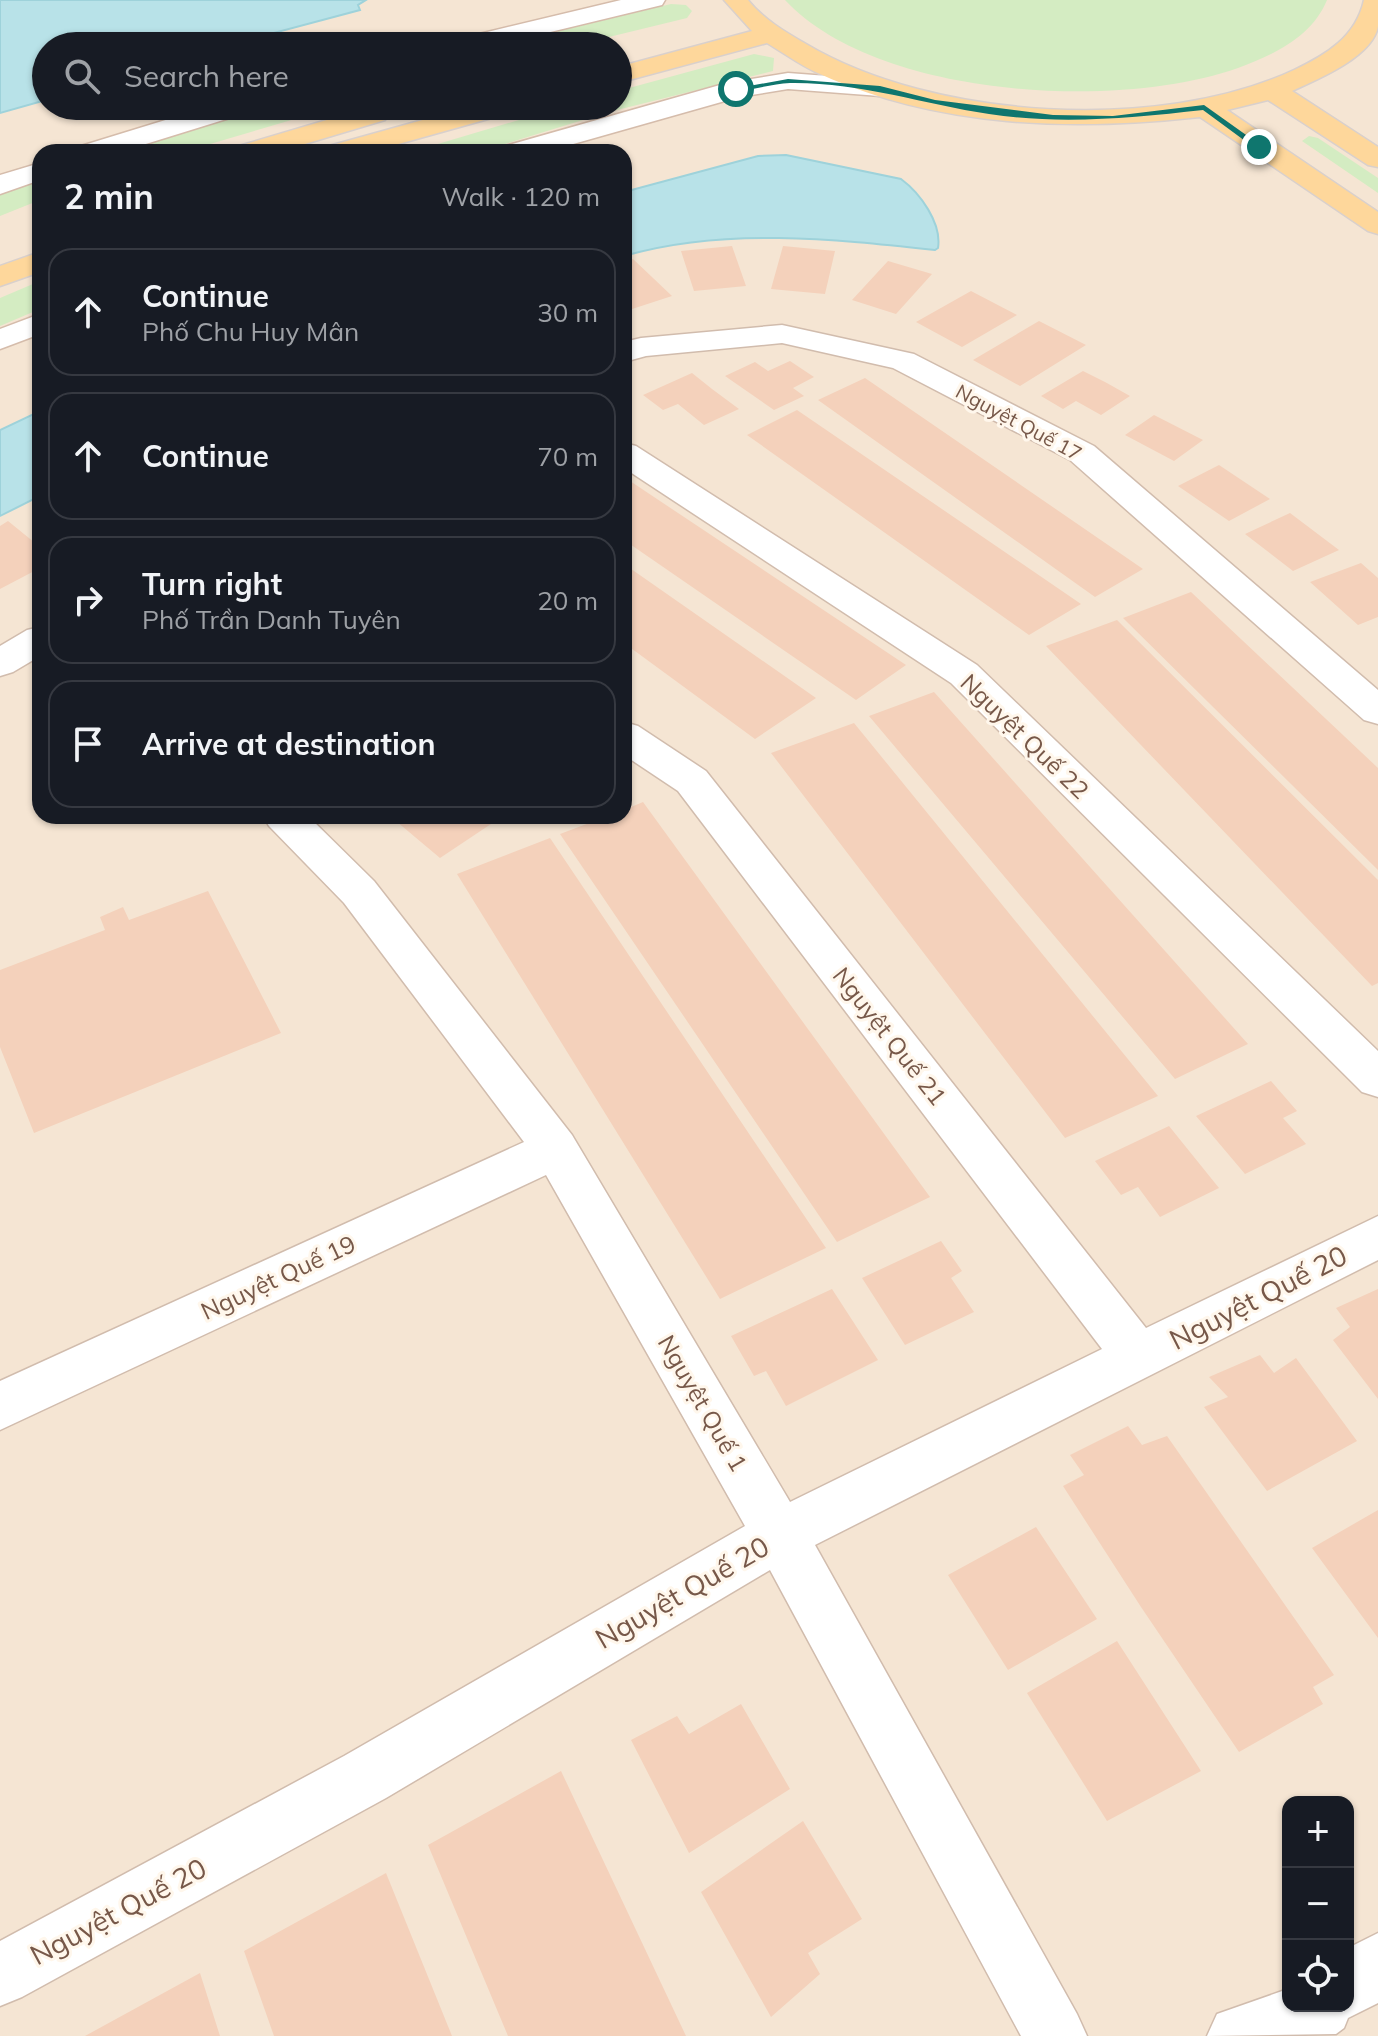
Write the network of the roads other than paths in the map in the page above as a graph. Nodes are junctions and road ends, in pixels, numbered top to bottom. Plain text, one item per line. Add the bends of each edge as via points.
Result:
1 (653, 0) edge
2 (1376, 0) edge
3 (742, 8) edge
4 (518, 32) edge
5 (771, 34) junction
6 (632, 45) edge
7 (632, 71) edge
8 (880, 88) junction
9 (1273, 91) junction
10 (1204, 107) junction
11 (632, 119) edge
12 (194, 120) edge
13 (352, 120) edge
14 (453, 120) edge
15 (627, 120) edge
16 (117, 144) edge
17 (274, 144) edge
18 (368, 144) edge
19 (543, 144) edge
20 (1378, 159) edge
21 (32, 174) edge
22 (0, 185) edge
23 (1378, 225) edge
24 (32, 264) edge
25 (0, 277) edge
26 (32, 326) edge
27 (0, 340) edge
28 (632, 350) edge
29 (632, 458) edge
30 (1378, 711) edge
31 (632, 741) edge
32 (291, 824) edge
33 (1378, 1079) edge
34 (556, 1149) junction
35 (1378, 1237) edge
36 (1138, 1357) junction
37 (0, 1406) edge
38 (780, 1535) junction
39 (1378, 1964) edge
40 (0, 1975) edge
41 (1354, 1982) edge
42 (1314, 2012) edge
43 (1055, 2036) edge
44 (1239, 2036) edge

1 - 4 street
2 - 9 main road via 1363,33 1342,55
3 - 5 main road
3 - 6 main road
5 - 7 main road
5 - 8 main road via 832,71
8 - 10 main road via 963,108 1053,118 1113,118
8 - 11 street via 788,81 736,89
9 - 10 main road
9 - 20 main road
10 - 23 main road
12 - 16 street
13 - 17 main road
14 - 18 main road
15 - 19 street
21 - 22 street
24 - 25 main road
26 - 27 street
28 - 30 street, Nguyệt Quế 17 via 782,334 903,361 1082,453
29 - 33 street, Nguyệt Quế 22 via 964,674
31 - 36 street, Nguyệt Quế 21 via 692,781
32 - 34 street, Nguyệt Quế 1 via 359,892
34 - 37 street, Nguyệt Quế 19
34 - 38 street, Nguyệt Quế 1
35 - 36 street, Nguyệt Quế 20
36 - 38 street, Nguyệt Quế 20
38 - 40 street, Nguyệt Quế 20 via 365,1777
38 - 43 street, Nguyệt Quế 1
39 - 41 street
42 - 44 street

